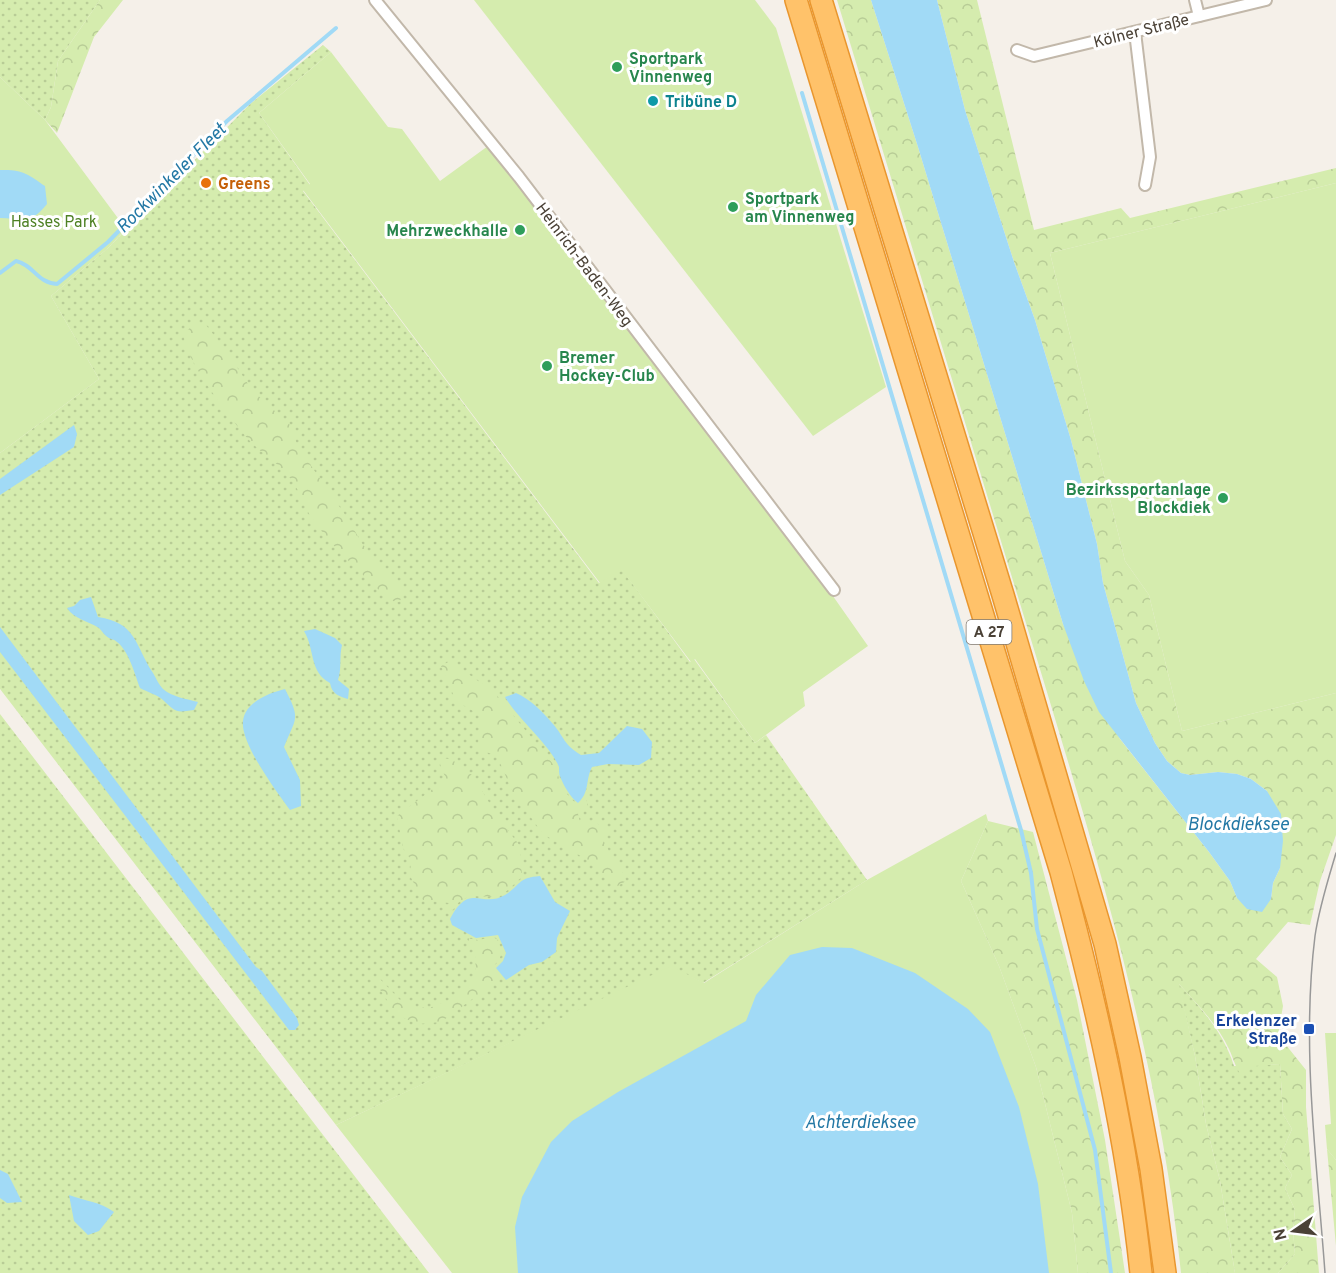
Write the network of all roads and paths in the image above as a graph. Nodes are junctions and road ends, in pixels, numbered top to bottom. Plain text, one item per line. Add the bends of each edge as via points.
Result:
1 (375, 0) edge
2 (796, 0) edge
3 (821, 0) edge
4 (1195, 0) edge
5 (1266, 0) edge
6 (1199, 16) junction
7 (1135, 32) junction
8 (1017, 50) dead end
9 (1145, 185) dead end
10 (834, 590) dead end
11 (1142, 1273) edge
12 (1165, 1273) edge

1 - 10 street, Heinrich-Baden-Weg via 519,177
2 - 11 highway, A 27 via 1061,872 1108,1070
3 - 12 highway, A 27 via 1105,944 1151,1169
4 - 6 street
5 - 6 street, Kölner Straße
6 - 7 street, Kölner Straße
7 - 8 street, Kölner Straße via 1034,56
7 - 9 street via 1150,157

